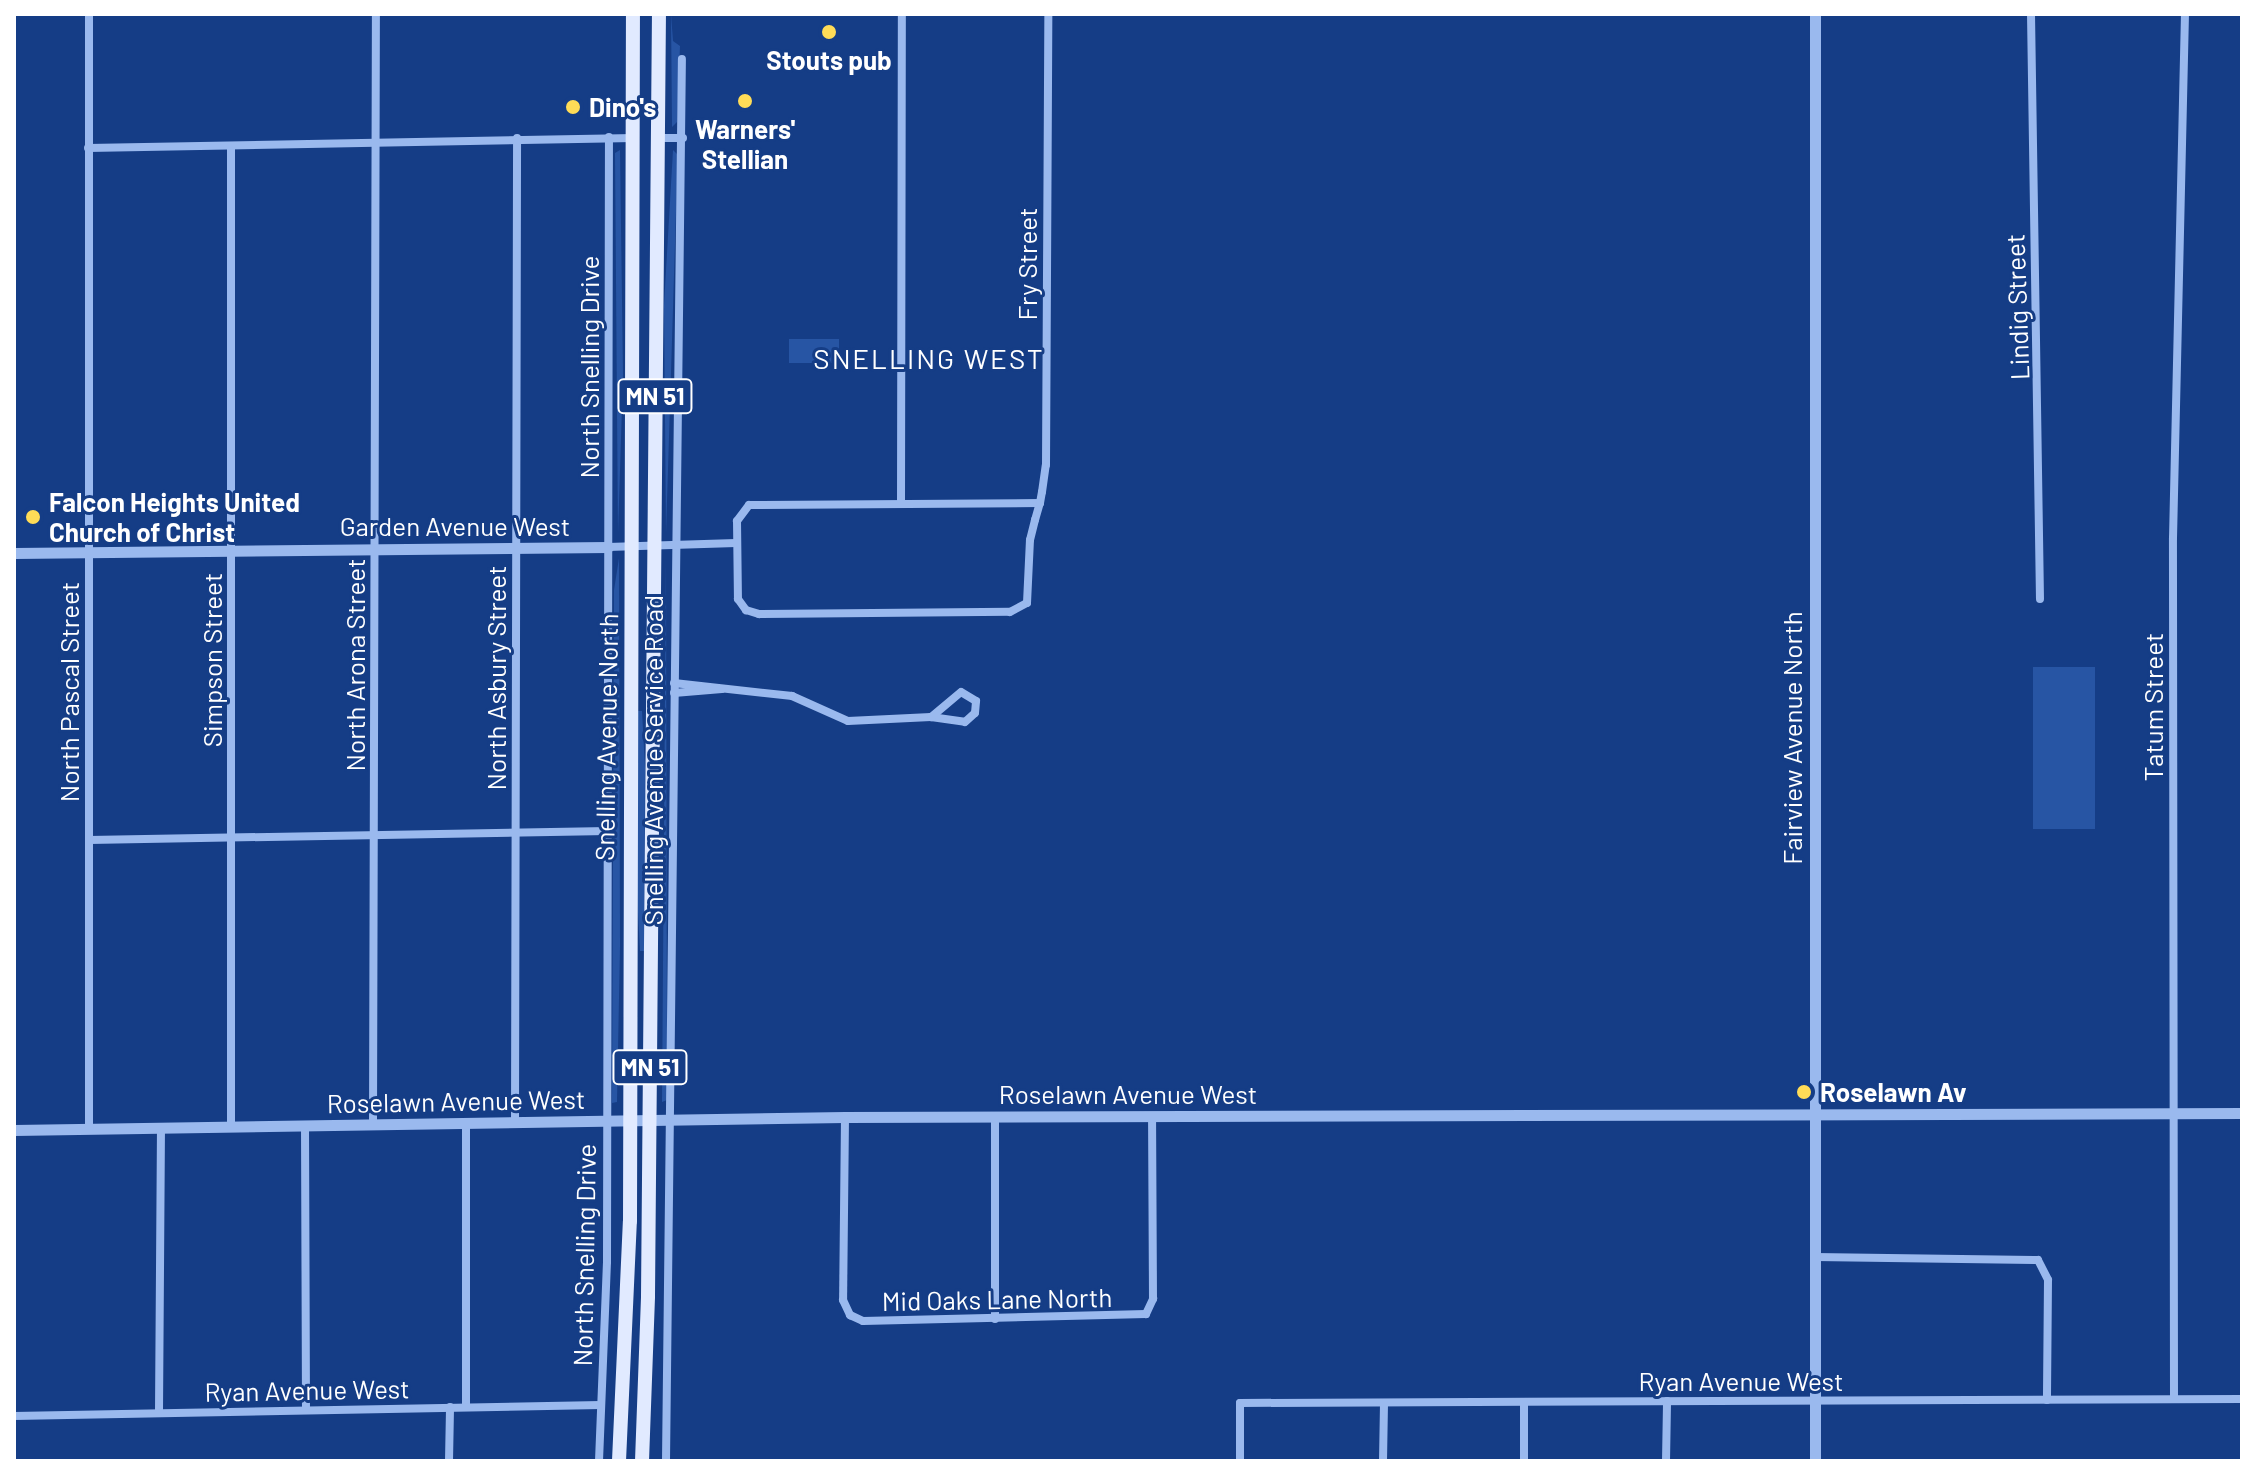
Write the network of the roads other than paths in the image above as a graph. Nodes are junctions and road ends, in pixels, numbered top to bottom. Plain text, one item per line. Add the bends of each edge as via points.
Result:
1 (89, 14) edge
2 (376, 14) edge
3 (633, 14) edge
4 (659, 14) edge
5 (902, 14) edge
6 (1048, 14) edge
7 (1815, 14) edge
8 (2031, 14) edge
9 (2185, 14) edge
10 (682, 59) dead end
11 (609, 137) junction
12 (517, 138) junction
13 (634, 138) junction
14 (657, 138) junction
15 (683, 138) junction
16 (374, 141) junction
17 (231, 146) junction
18 (88, 148) junction
19 (657, 178) junction
20 (901, 503) junction
21 (1040, 503) junction
22 (736, 543) junction
23 (632, 544) junction
24 (654, 544) junction
25 (674, 544) junction
26 (516, 547) junction
27 (608, 547) junction
28 (375, 548) junction
29 (231, 550) junction
30 (89, 551) junction
31 (14, 553) edge
32 (2040, 599) dead end
33 (674, 688) junction
34 (931, 717) junction
35 (608, 831) junction
36 (516, 834) junction
37 (375, 836) junction
38 (232, 838) junction
39 (89, 840) junction
40 (2242, 1113) edge
41 (2173, 1114) junction
42 (995, 1116) junction
43 (1814, 1116) junction
44 (845, 1117) junction
45 (1152, 1117) junction
46 (673, 1119) junction
47 (605, 1120) junction
48 (629, 1120) junction
49 (650, 1120) junction
50 (466, 1122) junction
51 (515, 1122) junction
52 (373, 1124) junction
53 (305, 1125) junction
54 (161, 1127) junction
55 (231, 1127) junction
56 (89, 1129) junction
57 (14, 1130) edge
58 (1815, 1257) junction
59 (995, 1319) junction
60 (2174, 1399) junction
61 (2242, 1399) edge
62 (2047, 1400) junction
63 (1667, 1401) junction
64 (1815, 1401) junction
65 (1524, 1402) junction
66 (1384, 1403) junction
67 (601, 1405) junction
68 (450, 1407) junction
69 (466, 1407) junction
70 (306, 1410) junction
71 (159, 1412) junction
72 (14, 1416) edge
73 (449, 1461) edge
74 (599, 1461) edge
75 (619, 1461) edge
76 (642, 1461) edge
77 (666, 1461) edge
78 (1240, 1461) edge
79 (1383, 1461) edge
80 (1524, 1461) edge
81 (1666, 1461) edge
82 (1815, 1461) edge

1 - 18 street, North Pascal Street
2 - 16 street, North Arona Street
3 - 13 main road, Snelling Avenue North / MN 51
4 - 14 main road, Snelling Avenue North / MN 51
5 - 20 street
6 - 21 street, Fry Street via 1047,440
7 - 43 street, Fairview Avenue North
8 - 32 street, Lindig Street
9 - 41 street, Tatum Street via 2173,538
10 - 15 street, Snelling Avenue Service Road
11 - 12 street
11 - 13 street
11 - 27 street, North Snelling Drive
12 - 16 street
12 - 26 street, North Asbury Street
13 - 19 main road via 646,143
13 - 23 main road, Snelling Avenue North / MN 51
14 - 15 street
14 - 19 main road, Snelling Avenue North / MN 51
15 - 25 street, Snelling Avenue Service Road
16 - 17 street
16 - 28 street, North Arona Street
17 - 18 street
17 - 29 street, Simpson Street
18 - 30 street, North Pascal Street
19 - 24 main road, Snelling Avenue North / MN 51
20 - 21 street
20 - 22 street via 749,505 739,514
21 - 22 street, Fry Street via 1024,607 1010,612 752,613 738,599
22 - 25 street
23 - 24 street
23 - 27 street
23 - 48 main road, Snelling Avenue North / MN 51
24 - 25 street
24 - 49 main road, Snelling Avenue North / MN 51
25 - 33 street, Snelling Avenue Service Road
26 - 27 street, Garden Avenue West
26 - 28 street, Garden Avenue West
26 - 36 street, North Asbury Street
27 - 35 street, North Snelling Drive
28 - 29 street, Garden Avenue West
28 - 37 street, North Arona Street
29 - 30 street, Garden Avenue West
29 - 38 street, Simpson Street
30 - 31 street, Garden Avenue West
30 - 39 street, North Pascal Street
33 - 34 street via 792,696 848,721
33 - 46 street, Snelling Avenue Service Road
34 - 34 street via 965,722 975,713 976,701 961,692
35 - 36 street
35 - 47 street, North Snelling Drive
36 - 37 street
36 - 51 street, North Asbury Street
37 - 38 street
37 - 52 street, North Arona Street
38 - 39 street
38 - 55 street, Simpson Street
39 - 56 street, North Pascal Street
40 - 41 street, Roselawn Avenue West
41 - 43 street, Roselawn Avenue West
41 - 60 street, Tatum Street
42 - 44 street, Roselawn Avenue West
42 - 45 street, Roselawn Avenue West
42 - 59 street
43 - 45 street, Roselawn Avenue West
43 - 58 street, Fairview Avenue North
44 - 46 street, Roselawn Avenue West
44 - 59 street, Mid Oaks Lane North via 846,1310 863,1321
45 - 59 street, Mid Oaks Lane North via 1150,1309 1136,1318
46 - 49 street, Roselawn Avenue West
46 - 77 street, Snelling Avenue Service Road
47 - 48 street, Roselawn Avenue West
47 - 51 street, Roselawn Avenue West
47 - 67 street, North Snelling Drive
48 - 49 street, Roselawn Avenue West
48 - 75 main road, Snelling Avenue North / MN 51
49 - 76 main road, Snelling Avenue North / MN 51
50 - 51 street, Roselawn Avenue West
50 - 52 street, Roselawn Avenue West
50 - 69 street
52 - 53 street, Roselawn Avenue West
53 - 55 street, Roselawn Avenue West
53 - 70 street
54 - 55 street, Roselawn Avenue West
54 - 56 street, Roselawn Avenue West
54 - 71 street
56 - 57 street, Roselawn Avenue West
58 - 62 street via 2038,1260 2048,1280
58 - 64 street, Fairview Avenue North
60 - 61 street, Ryan Avenue West
60 - 62 street, Ryan Avenue West
62 - 64 street, Ryan Avenue West
63 - 64 street, Ryan Avenue West
63 - 65 street, Ryan Avenue West
63 - 81 street
64 - 82 street, Fairview Avenue North
65 - 66 street, Ryan Avenue West
65 - 80 street
66 - 78 street, Ryan Avenue West via 1240,1403
66 - 79 street
67 - 69 street, Ryan Avenue West
67 - 74 street, North Snelling Drive
68 - 69 street, Ryan Avenue West
68 - 70 street, Ryan Avenue West
68 - 73 street
70 - 71 street, Ryan Avenue West
71 - 72 street, Ryan Avenue West

